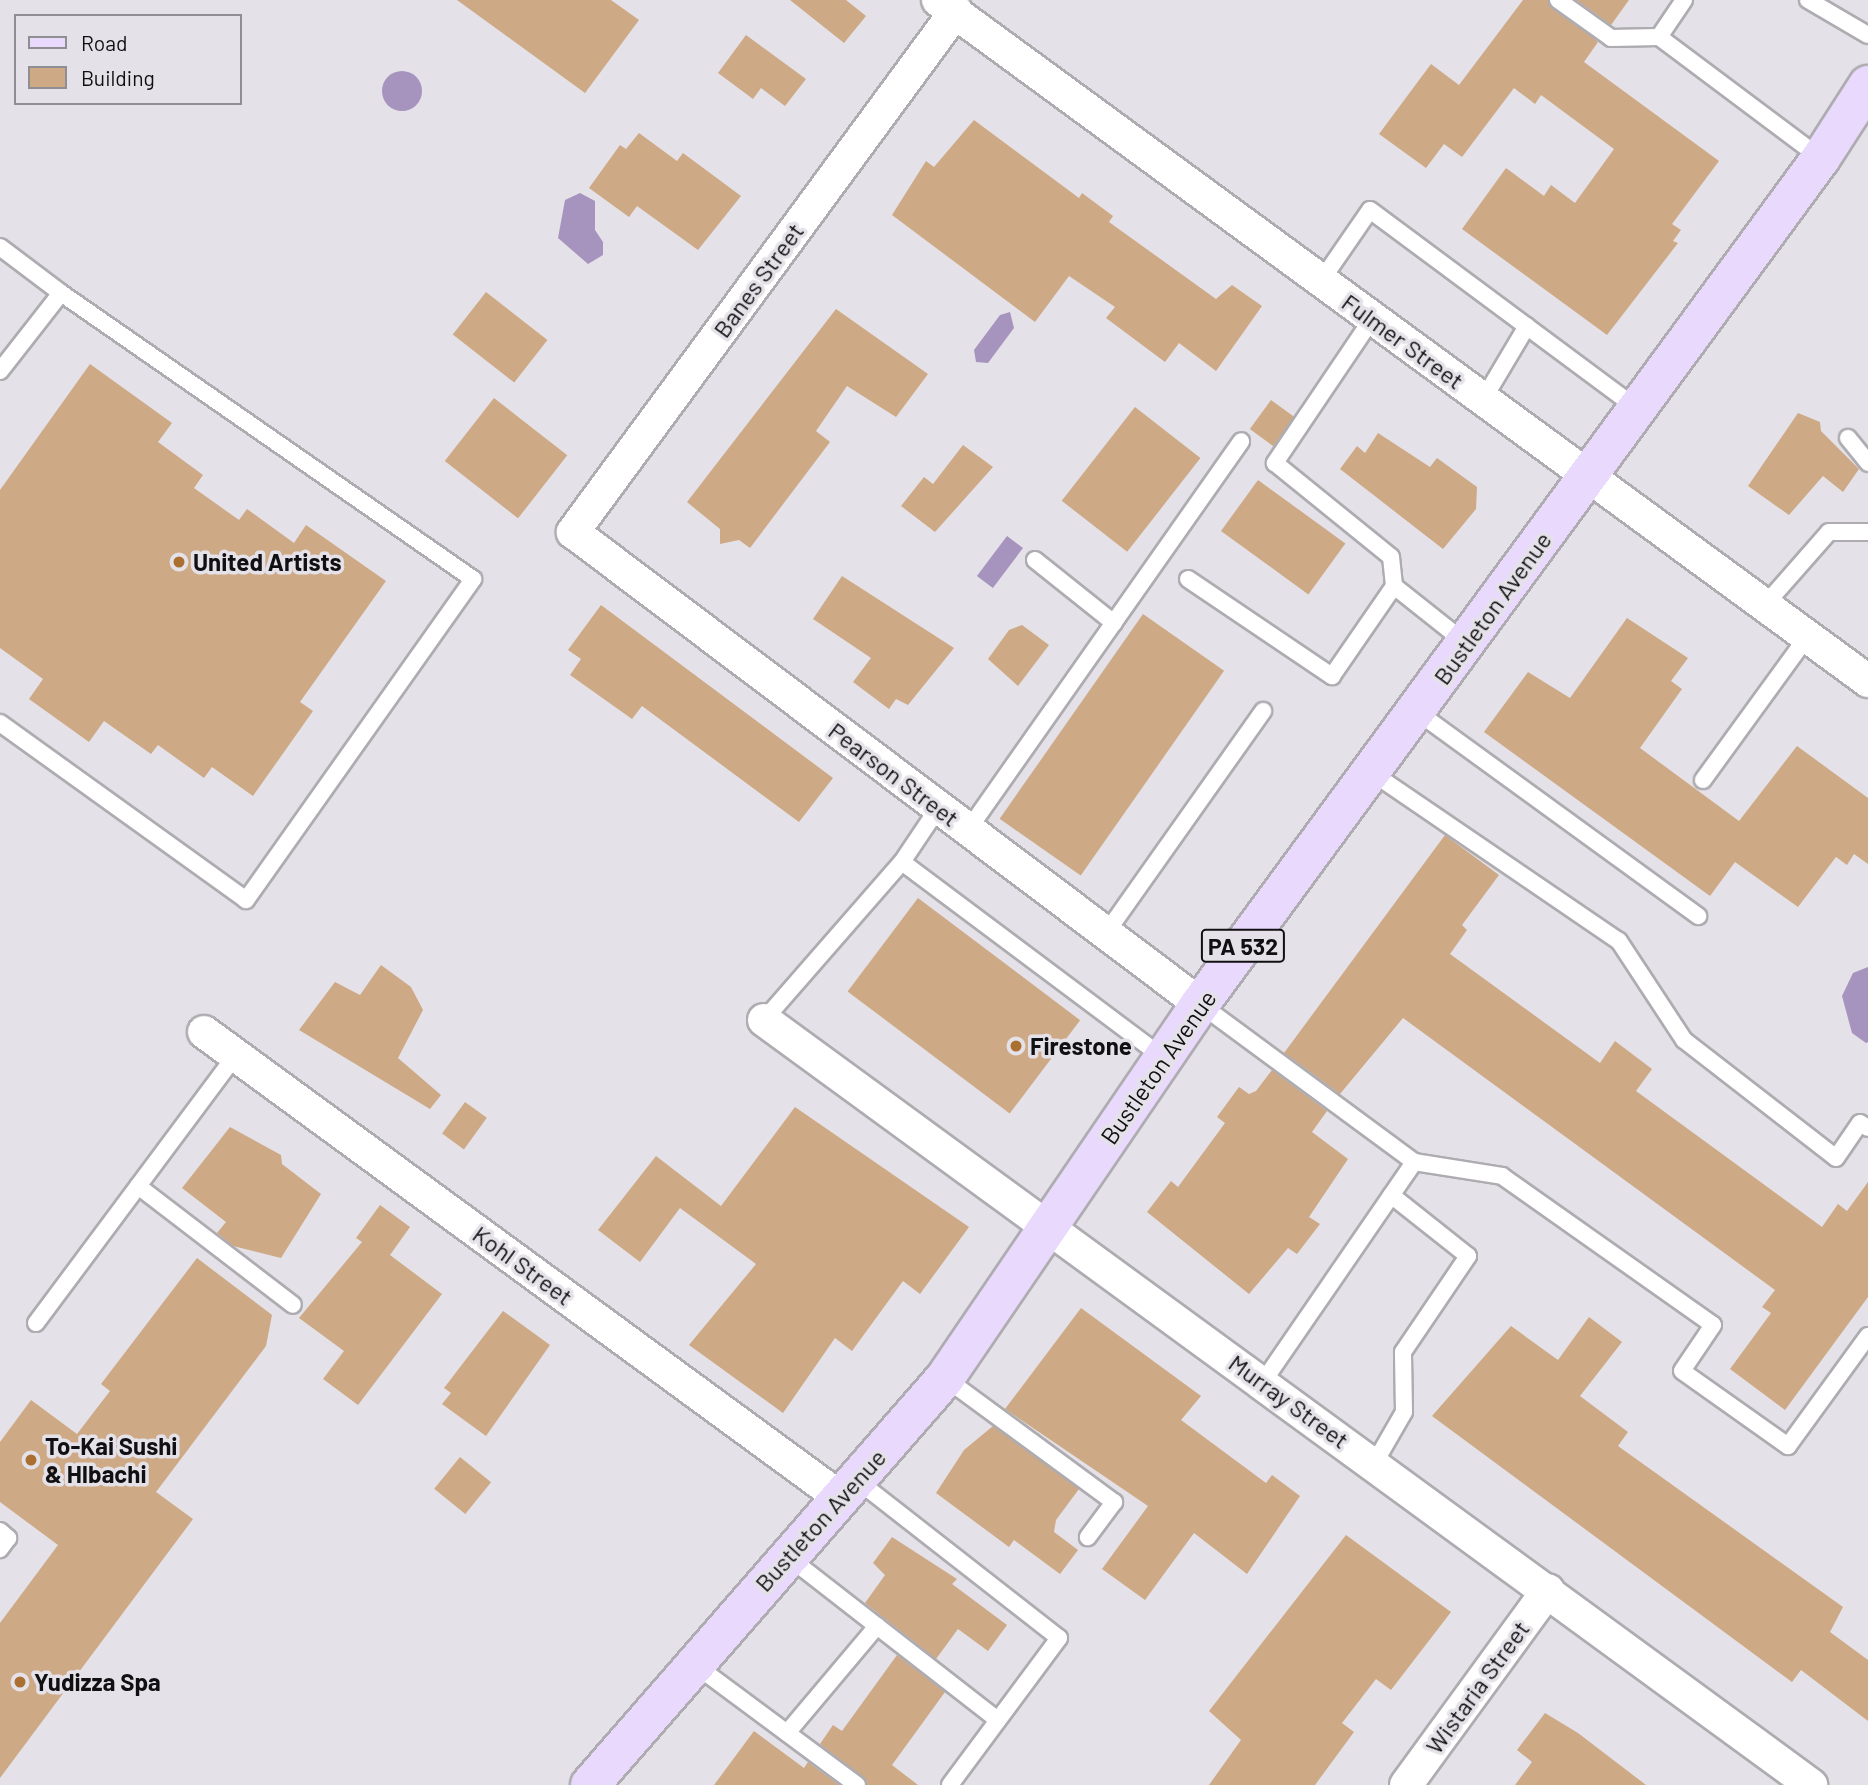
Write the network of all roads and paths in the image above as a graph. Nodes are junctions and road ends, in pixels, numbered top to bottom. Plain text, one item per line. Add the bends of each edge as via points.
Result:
1 (1558, 0) edge
2 (1684, 0) edge
3 (1808, 0) edge
4 (947, 6) edge
5 (1868, 35) edge
6 (1659, 37) junction
7 (1868, 85) edge
8 (1821, 158) junction
9 (0, 247) edge
10 (1321, 281) junction
11 (61, 293) junction
12 (1373, 319) junction
13 (1527, 326) junction
14 (0, 371) edge
15 (1483, 400) junction
16 (1638, 409) junction
17 (1848, 438) dead end
18 (1241, 441) dead end
19 (1868, 463) edge
20 (1588, 478) junction
21 (1867, 529) edge
22 (589, 544) joint
23 (1035, 559) dead end
24 (1188, 579) dead end
25 (1394, 586) junction
26 (1764, 606) junction
27 (1114, 623) junction
28 (1807, 637) junction
29 (1466, 643) junction
30 (1865, 674) edge
31 (1263, 711) dead end
32 (1416, 711) junction
33 (0, 723) edge
34 (1371, 772) junction
35 (1703, 780) dead end
36 (939, 807) junction
37 (968, 830) junction
38 (902, 862) junction
39 (1698, 916) dead end
40 (1106, 933) junction
41 (1200, 1004) junction
42 (764, 1020) joint
43 (204, 1032) dead end
44 (236, 1055) junction
45 (1163, 1058) junction
46 (1868, 1128) edge
47 (1414, 1162) junction
48 (138, 1186) junction
49 (1391, 1195) junction
50 (1049, 1226) junction
51 (293, 1305) dead end
52 (36, 1323) dead end
53 (1868, 1336) edge
54 (944, 1378) junction
55 (1263, 1382) junction
56 (1374, 1464) junction
57 (850, 1490) junction
58 (0, 1531) edge
59 (1088, 1537) dead end
60 (0, 1549) edge
61 (788, 1556) junction
62 (1548, 1590) junction
63 (877, 1626) junction
64 (692, 1662) junction
65 (998, 1720) junction
66 (786, 1733) junction
67 (603, 1781) edge
68 (856, 1785) edge
69 (950, 1785) edge
70 (1406, 1785) edge
71 (1811, 1785) edge

1 - 6 lane via 1611,38
2 - 6 lane
3 - 5 lane
4 - 10 street, Fulmer Street
4 - 22 street, Banes Street via 573,532
6 - 8 lane
7 - 8 main road, Bustleton Avenue / PA 532
8 - 16 main road, Bustleton Avenue / PA 532
9 - 11 lane
10 - 12 street, Fulmer Street
10 - 13 lane via 1370,210
11 - 14 lane
11 - 33 lane via 473,579 246,900
12 - 15 street, Fulmer Street
12 - 25 lane via 1275,463 1391,556
13 - 15 lane
13 - 16 lane
15 - 20 street, Fulmer Street
16 - 20 main road, Bustleton Avenue / PA 532
17 - 19 lane
18 - 27 lane
20 - 26 street, Fulmer Street
20 - 29 main road, Bustleton Avenue / PA 532
21 - 26 lane via 1829,532
22 - 36 street, Pearson Street
23 - 27 lane
24 - 25 lane via 1332,676
25 - 29 lane
26 - 28 street, Fulmer Street
27 - 37 lane
28 - 30 street, Fulmer Street
28 - 35 lane
29 - 32 main road, Bustleton Avenue / PA 532
31 - 40 lane
32 - 34 main road, Bustleton Avenue / PA 532
32 - 39 lane
34 - 41 main road, Bustleton Avenue / PA 532
34 - 46 lane via 1619,941 1684,1040 1836,1158 1860,1123
36 - 37 street, Pearson Street
36 - 38 lane
37 - 40 street, Pearson Street
38 - 42 lane
38 - 45 lane
40 - 41 street, Pearson Street
41 - 45 main road, Bustleton Avenue / PA 532
41 - 47 lane
42 - 50 street, Murray Street
43 - 44 street, Kohl Street
44 - 48 lane
44 - 57 street, Kohl Street
45 - 50 main road, Bustleton Avenue / PA 532
47 - 49 lane
47 - 53 lane via 1502,1176 1713,1325 1682,1371 1788,1446
48 - 51 lane
48 - 52 lane
49 - 55 lane
49 - 56 lane via 1468,1256 1403,1352 1404,1412
50 - 54 main road, Bustleton Avenue / PA 532
50 - 55 street, Murray Street
54 - 57 main road, Bustleton Avenue / PA 532
54 - 59 lane via 1114,1502
55 - 56 street, Murray Street
56 - 62 street, Murray Street
57 - 61 main road, Bustleton Avenue / PA 532
57 - 65 lane via 1059,1638
58 - 60 lane via 8,1538
61 - 63 lane
61 - 64 main road, Bustleton Avenue / PA 532
62 - 70 street, Wistaria Street
62 - 71 street, Murray Street
63 - 65 lane
63 - 66 lane
64 - 66 lane
64 - 67 main road, Bustleton Avenue / PA 532
65 - 69 lane
66 - 68 lane

